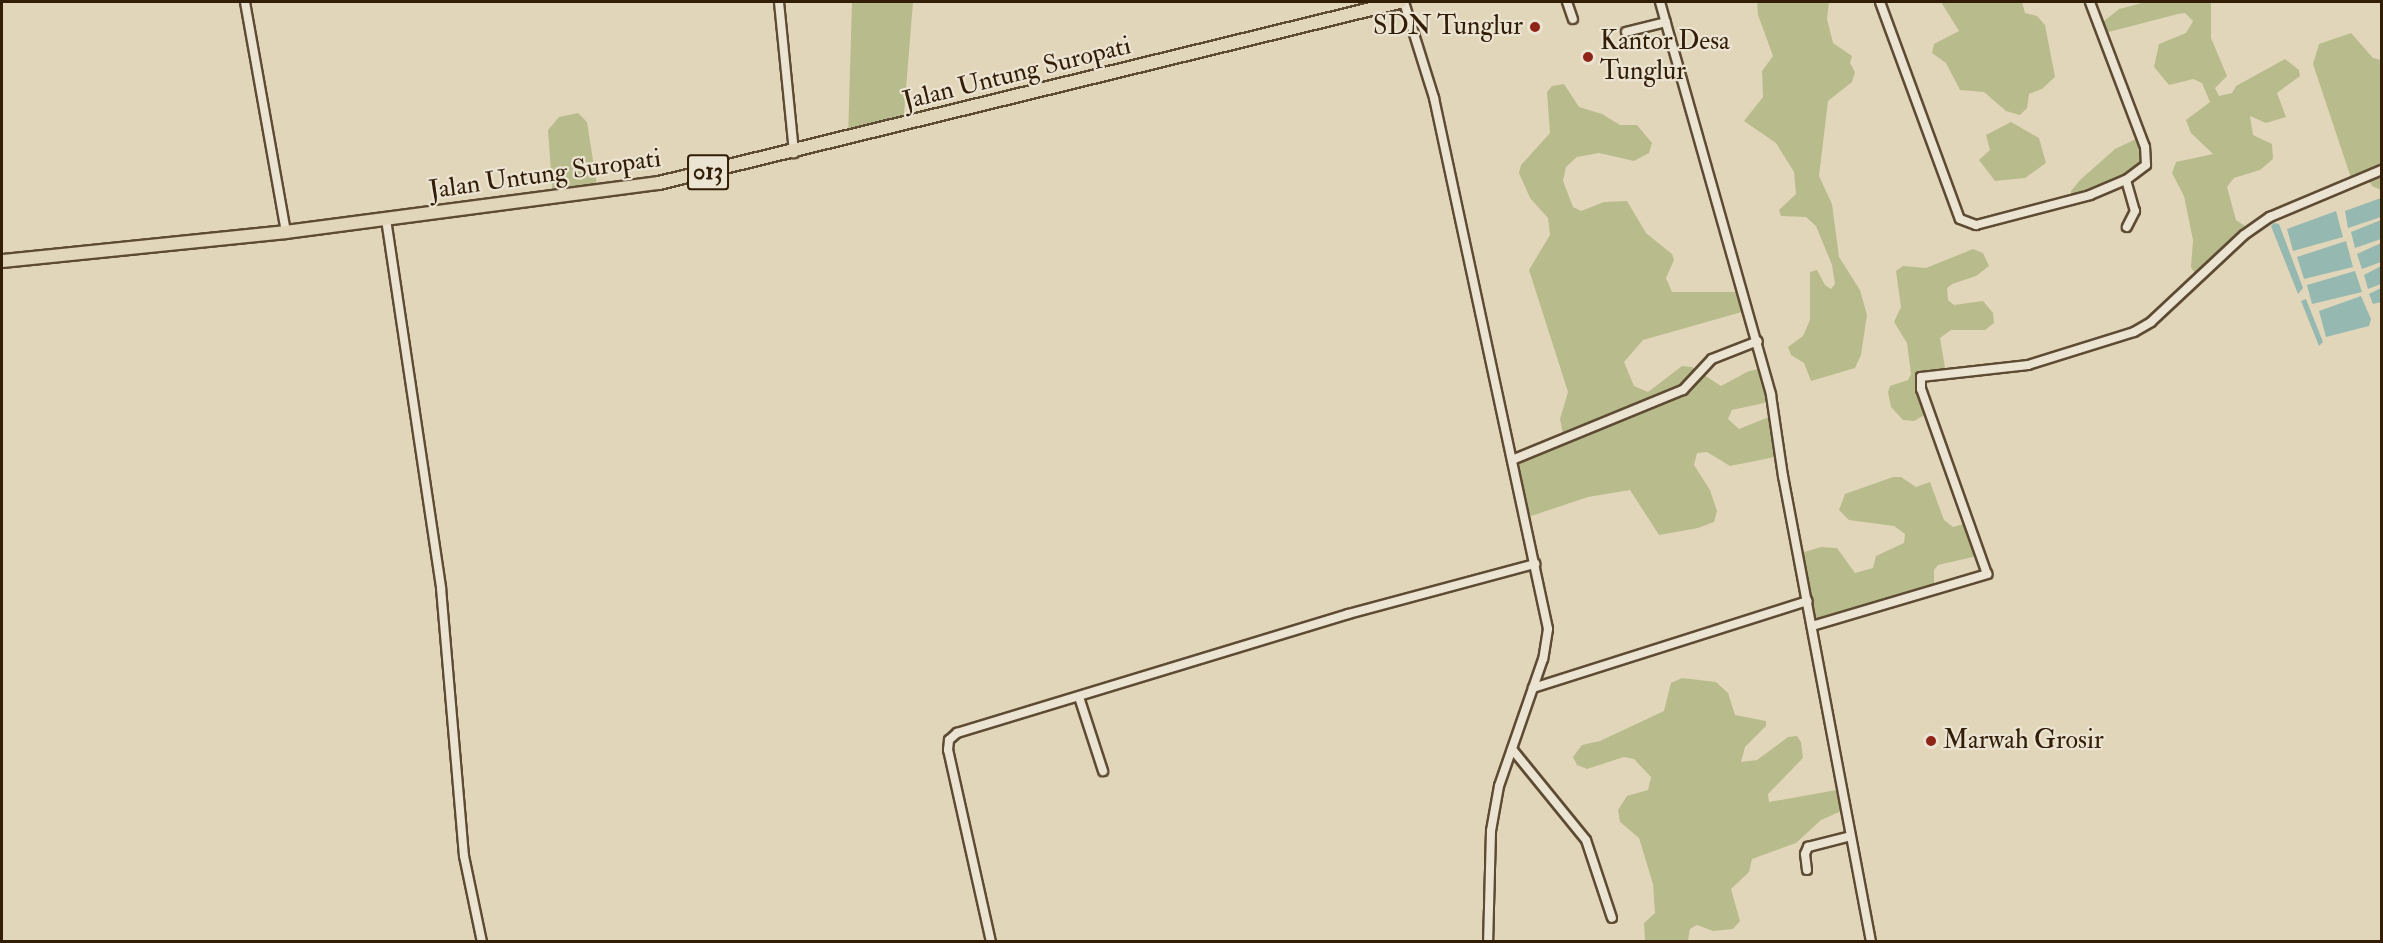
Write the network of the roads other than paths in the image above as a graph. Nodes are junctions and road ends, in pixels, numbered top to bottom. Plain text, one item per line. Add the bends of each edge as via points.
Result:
1 (245, 2) edge
2 (779, 2) edge
3 (1402, 2) edge
4 (1568, 2) edge
5 (1660, 2) edge
6 (1880, 2) edge
7 (2090, 2) edge
8 (1573, 19) dead end
9 (1666, 22) junction
10 (1626, 32) dead end
11 (794, 153) junction
12 (2382, 170) edge
13 (2126, 180) junction
14 (386, 219) junction
15 (2127, 227) dead end
16 (286, 232) junction
17 (2, 261) edge
18 (1758, 341) junction
19 (1512, 460) junction
20 (1535, 564) junction
21 (1808, 601) junction
22 (1812, 626) junction
23 (1533, 688) junction
24 (1079, 697) junction
25 (1512, 749) junction
26 (1103, 771) dead end
27 (1851, 836) junction
28 (1807, 870) dead end
29 (1612, 918) dead end
30 (482, 942) edge
31 (991, 942) edge
32 (1488, 942) edge
33 (1871, 942) edge

1 - 16 street
2 - 11 street
3 - 11 main road, Jalan Untung Suropati / 013
3 - 19 street via 1434,98
4 - 8 street
5 - 9 street
6 - 13 street via 1960,219 1976,225 2090,195
7 - 13 street via 2148,159
9 - 10 street
9 - 18 street
11 - 14 main road, Jalan Untung Suropati / 013 via 659,183
12 - 22 street via 2266,219 2151,322 2134,332 2028,365 1921,377 1987,574
13 - 15 street via 2135,211
14 - 16 main road, Jalan Untung Suropati / 013
14 - 30 street via 441,588 464,856
16 - 17 main road, Jalan Untung Suropati / 013
18 - 19 street via 1712,359 1683,390
18 - 21 street
19 - 20 street
20 - 23 street via 1548,643
20 - 24 street via 1348,614
21 - 22 street
21 - 23 street
22 - 27 street
23 - 25 street
24 - 26 street
24 - 31 street via 957,733 949,740
25 - 29 street via 1581,832
25 - 32 street via 1499,786 1491,831
27 - 28 street via 1808,847
27 - 33 street

